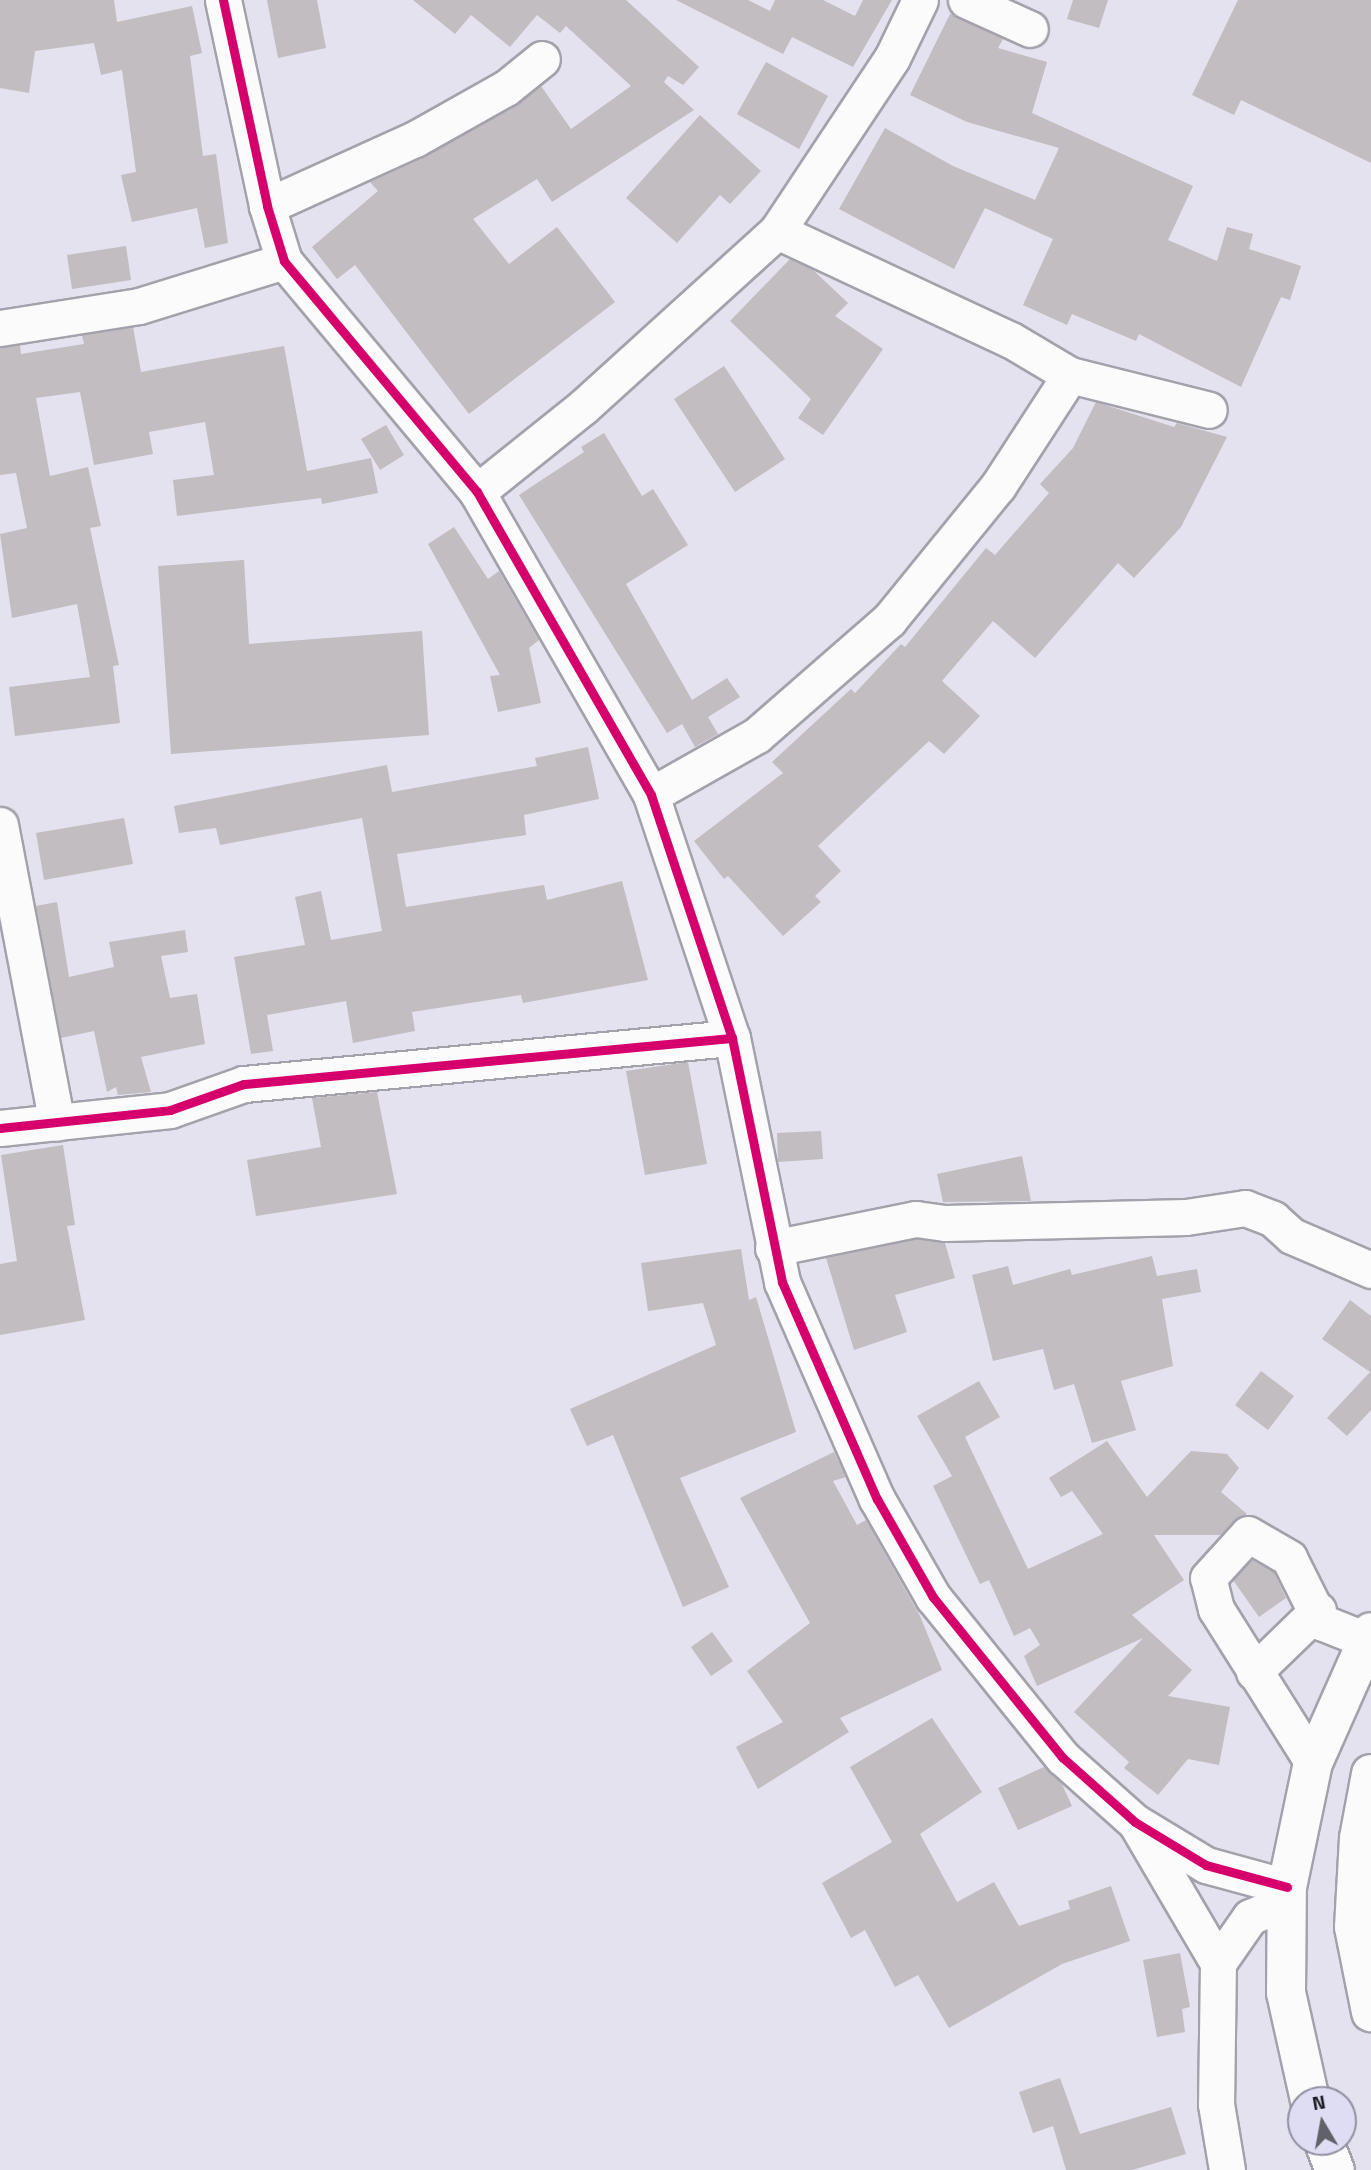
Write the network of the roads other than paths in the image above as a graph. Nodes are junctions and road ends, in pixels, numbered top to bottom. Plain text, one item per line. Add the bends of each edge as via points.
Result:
1 (223, 0) edge
2 (920, 0) edge
3 (966, 0) edge
4 (1030, 29) dead end
5 (542, 59) dead end
6 (267, 206) junction
7 (777, 232) junction
8 (284, 261) junction
9 (0, 328) edge
10 (1070, 375) junction
11 (1209, 410) dead end
12 (477, 492) junction
13 (651, 795) junction
14 (0, 825) edge
15 (732, 1038) junction
16 (57, 1123) junction
17 (0, 1128) edge
18 (773, 1248) junction
19 (1371, 1270) edge
20 (1318, 1610) junction
21 (1368, 1636) edge
22 (1254, 1672) junction
23 (1312, 1763) junction
24 (1371, 1774) edge
25 (1135, 1822) junction
26 (1287, 1894) junction
27 (1218, 1963) junction
28 (1371, 2012) edge
29 (1307, 2086) edge
30 (1227, 2170) edge

1 - 6 street
2 - 7 street via 892,58
3 - 4 street
5 - 6 street via 506,88 426,133
6 - 8 street
7 - 10 street via 1011,340
7 - 12 street via 583,407
8 - 9 street via 139,306
8 - 12 street
10 - 11 street
10 - 13 street via 998,486 889,620 757,735
12 - 13 street
13 - 15 street
14 - 16 street
15 - 16 street via 244,1084 170,1110
15 - 18 street
16 - 17 street
18 - 19 street via 916,1219 945,1223 1186,1217 1245,1208 1273,1219 1292,1236
18 - 25 street via 782,1282 877,1499 933,1597 1062,1757
20 - 21 street via 1321,1622
20 - 22 street
20 - 22 street via 1289,1558 1248,1534 1208,1578 1216,1609
21 - 23 main road
22 - 23 street
23 - 26 main road
24 - 28 main road via 1359,1838 1354,1927
25 - 26 street via 1206,1865
25 - 27 street
26 - 27 street via 1250,1917
26 - 29 main road via 1286,1993
27 - 30 street via 1216,2104

